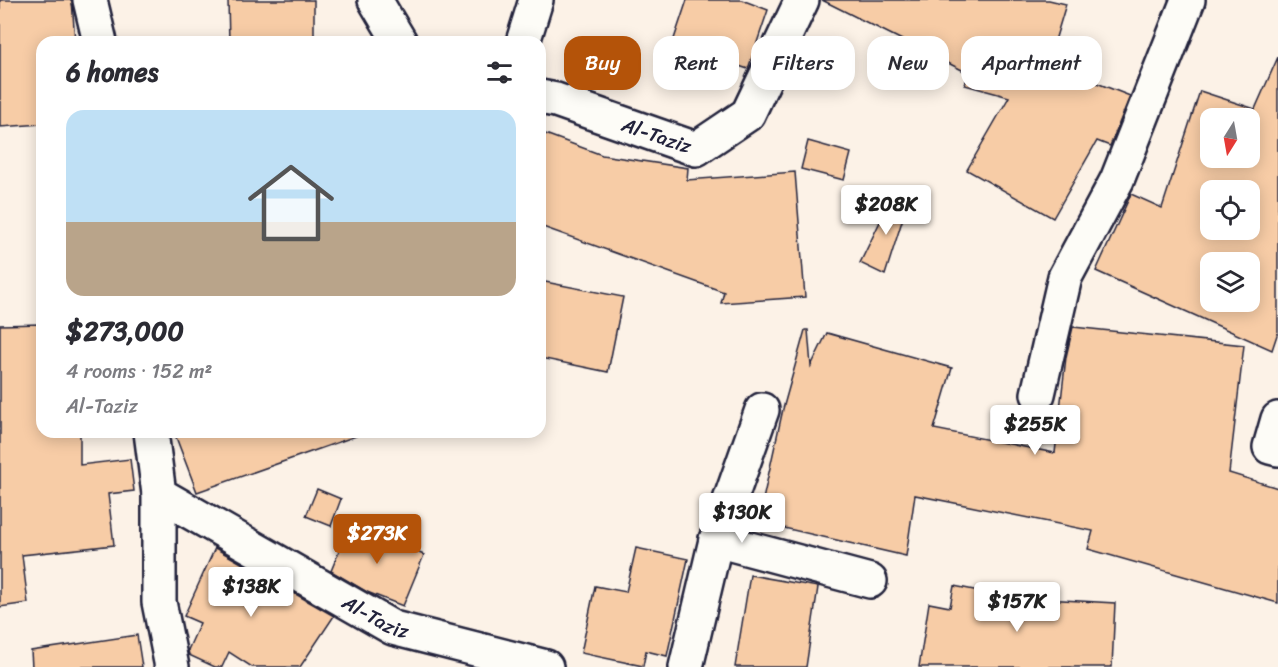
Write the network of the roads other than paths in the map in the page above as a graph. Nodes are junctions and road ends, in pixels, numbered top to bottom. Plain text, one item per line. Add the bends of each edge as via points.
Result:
1 (90, 0) edge
2 (375, 0) edge
3 (536, 0) edge
4 (802, 0) edge
5 (1188, 0) edge
6 (99, 36) edge
7 (396, 36) edge
8 (525, 36) edge
9 (546, 98) edge
10 (1038, 394) dead end
11 (762, 410) dead end
12 (1278, 419) edge
13 (152, 438) edge
14 (1278, 449) edge
15 (159, 494) junction
16 (716, 540) junction
17 (870, 581) dead end
18 (515, 663) edge
19 (172, 667) edge
20 (546, 667) edge
21 (686, 667) edge

1 - 6 street
2 - 7 street
3 - 8 street
4 - 9 street, Al-Taziz via 748,114 696,149
5 - 10 street via 1116,180 1065,277
11 - 16 street
12 - 14 street via 1270,447
13 - 15 street
15 - 18 street, Al-Taziz via 393,628
15 - 19 street via 159,602
16 - 17 street
16 - 21 street
18 - 20 street, Al-Taziz

